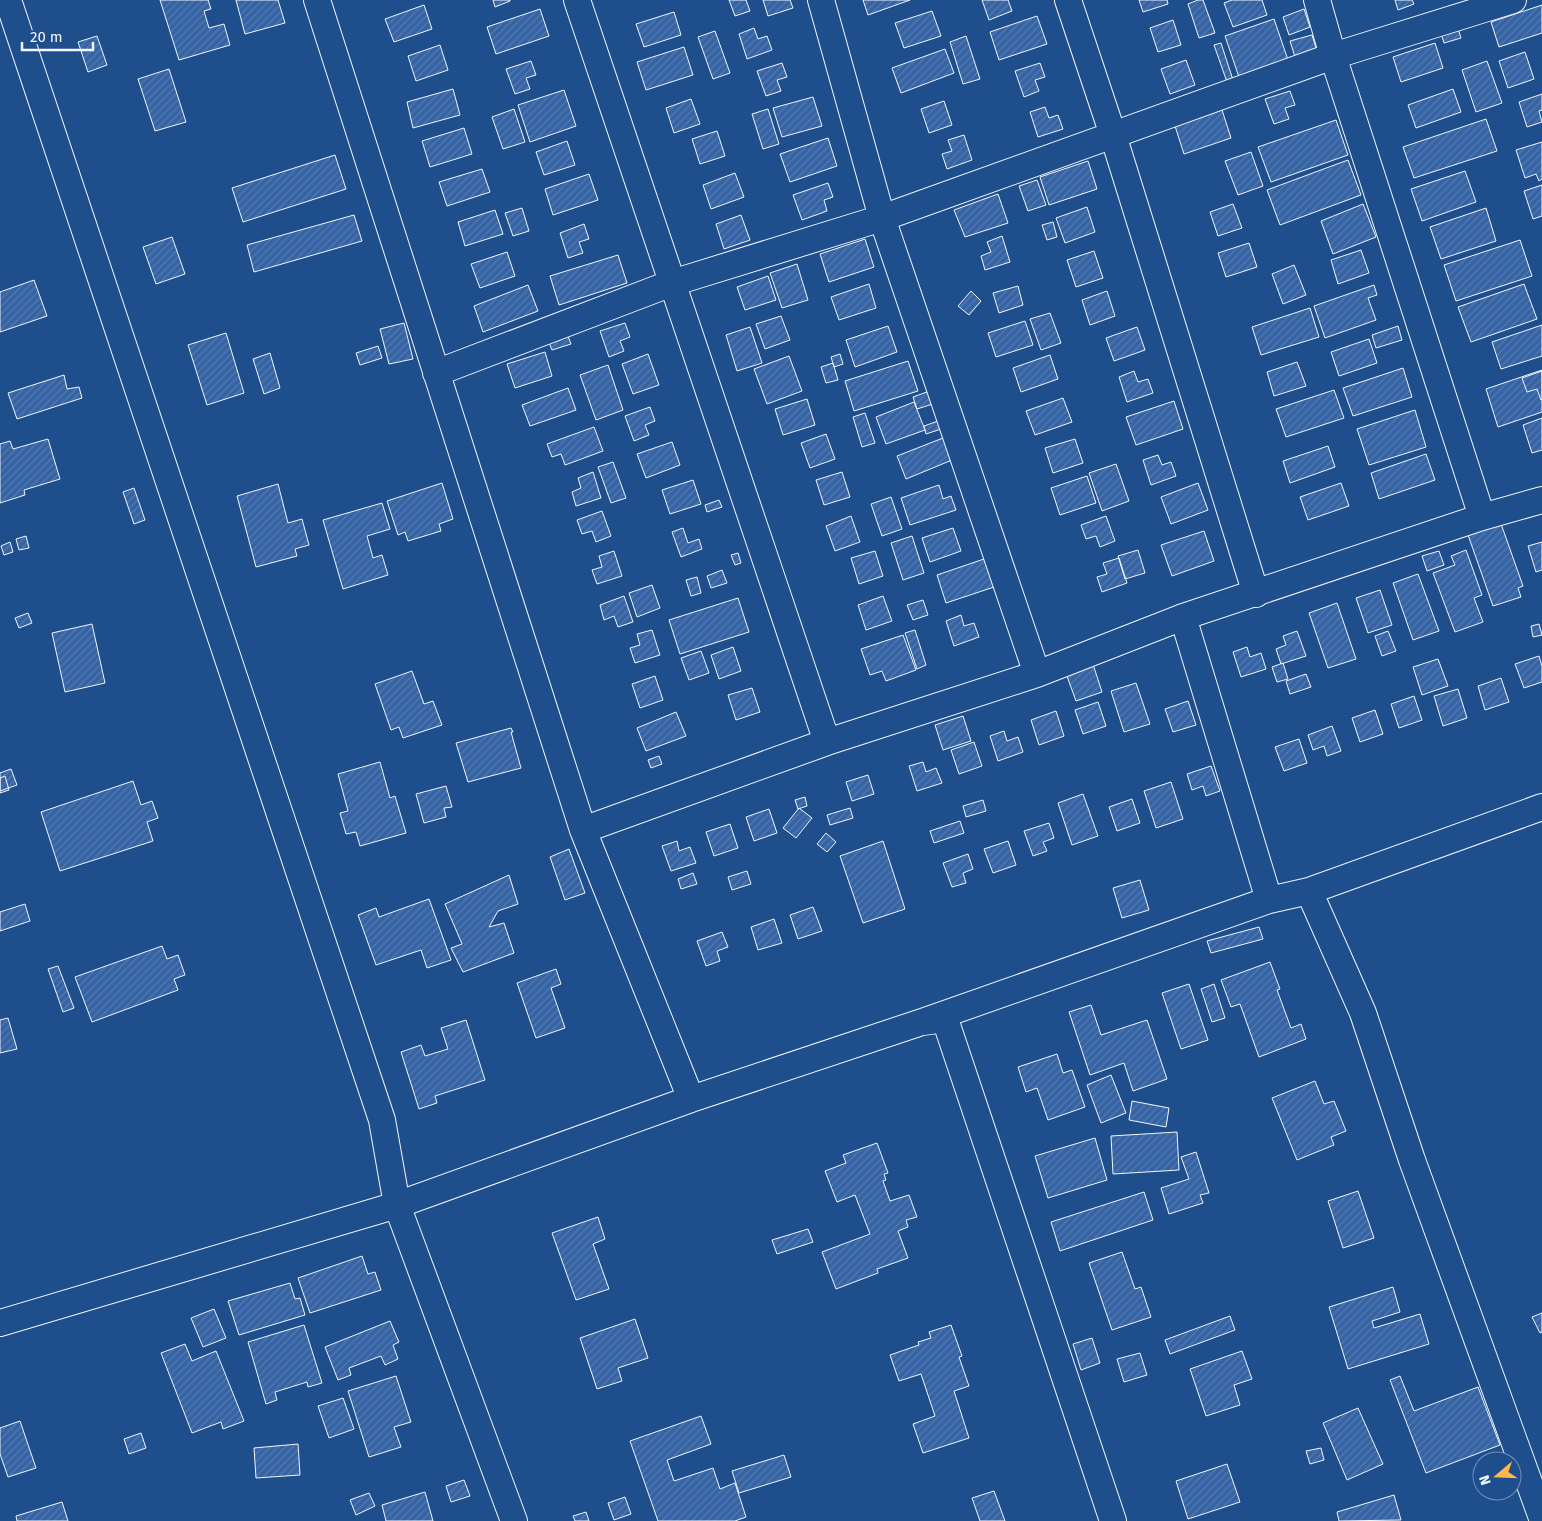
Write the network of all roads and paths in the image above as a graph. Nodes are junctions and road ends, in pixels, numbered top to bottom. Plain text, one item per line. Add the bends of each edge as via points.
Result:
1 (8, 0) edge
2 (317, 0) edge
3 (576, 0) edge
4 (821, 0) edge
5 (1068, 0) edge
6 (1317, 0) edge
7 (1513, 0) edge
8 (1333, 56) junction
9 (1113, 135) junction
10 (882, 218) junction
11 (672, 284) junction
12 (436, 373) junction
13 (1542, 500) edge
14 (1482, 517) junction
15 (1256, 594) junction
16 (1183, 617) junction
17 (1037, 674) junction
18 (827, 742) junction
19 (1542, 807) edge
20 (583, 830) junction
21 (1309, 891) junction
22 (1269, 900) junction
23 (922, 1022) junction
24 (691, 1100) junction
25 (398, 1205) junction
26 (0, 1323) edge
27 (1542, 1518) edge
28 (514, 1521) edge
29 (1113, 1521) edge

1 - 25 street via 382,1120
2 - 12 street
3 - 11 street
4 - 10 street
5 - 9 street
6 - 8 street
7 - 8 street
8 - 9 street
8 - 14 street
9 - 10 street
9 - 15 street
10 - 11 street
10 - 17 street
11 - 12 street
11 - 18 street
12 - 20 street
13 - 14 street
14 - 15 street
15 - 16 street
16 - 17 street
16 - 22 street
17 - 18 street
18 - 20 street
19 - 21 street
20 - 24 street
21 - 22 street
21 - 27 street via 1363,1013 1415,1169
22 - 23 street
23 - 24 street
23 - 29 street via 945,1019
24 - 25 street
25 - 26 street
25 - 28 street

